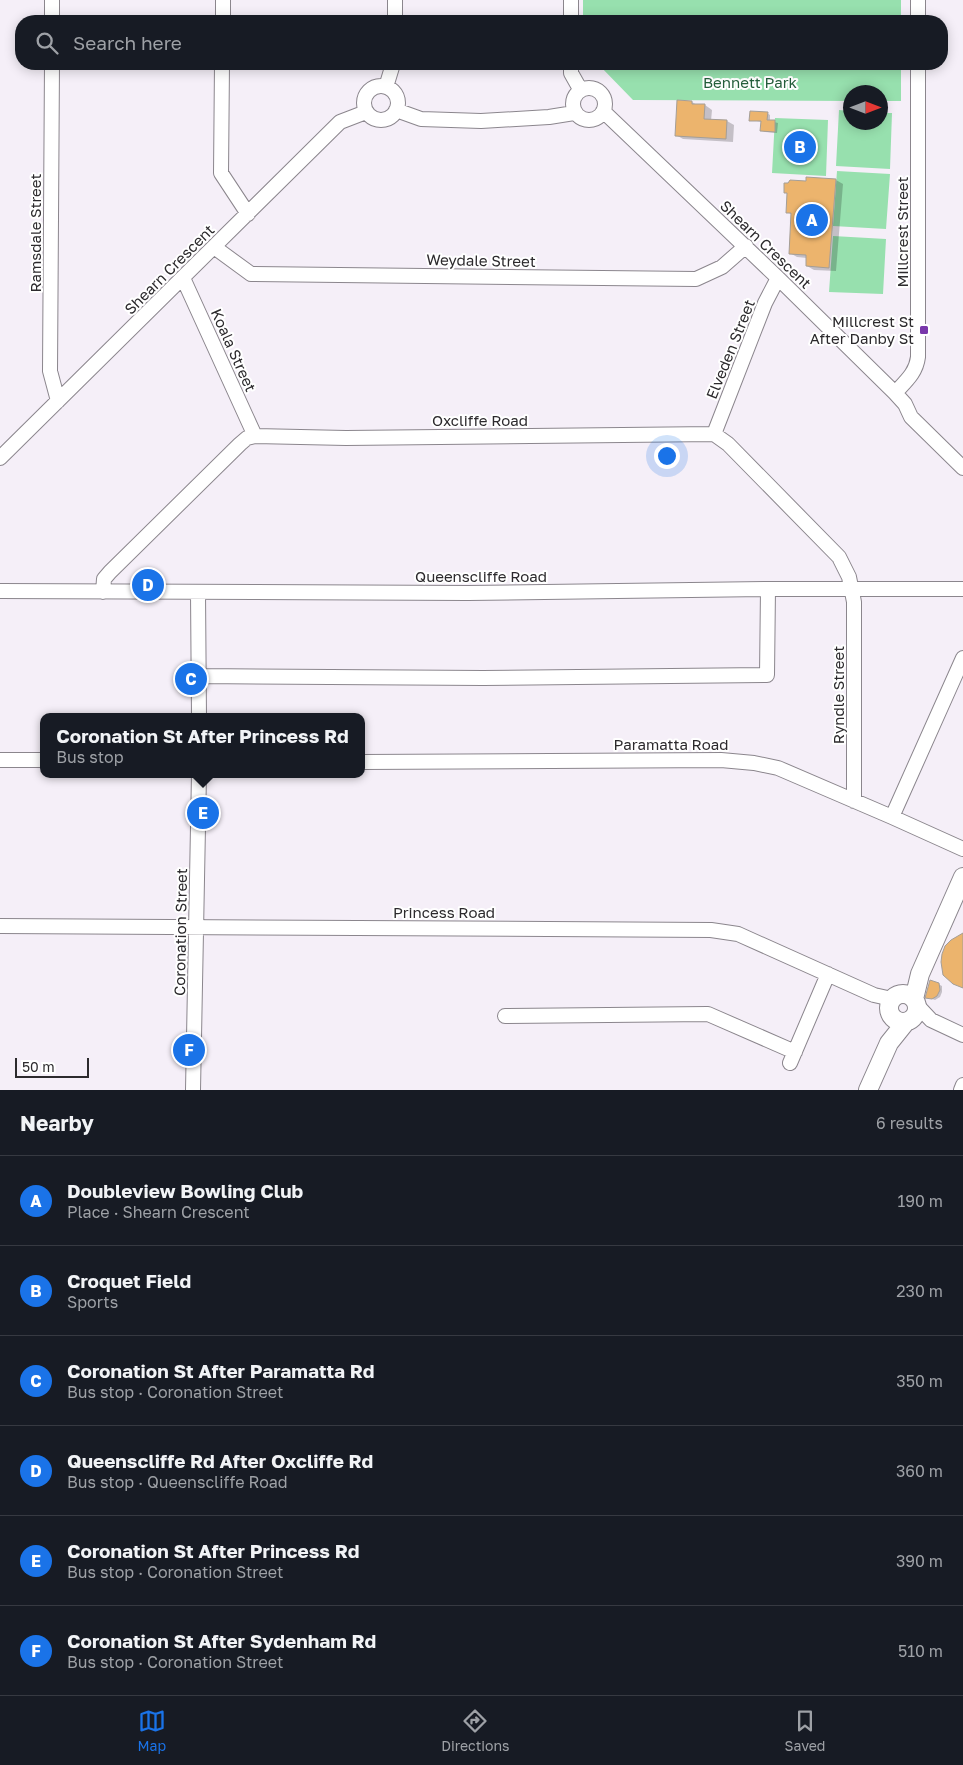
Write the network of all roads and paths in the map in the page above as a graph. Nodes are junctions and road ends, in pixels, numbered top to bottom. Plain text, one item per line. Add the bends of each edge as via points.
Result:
1 (52, 0) edge
2 (223, 0) edge
3 (395, 0) edge
4 (571, 0) edge
5 (918, 0) edge
6 (52, 15) edge
7 (223, 15) edge
8 (395, 15) edge
9 (571, 15) edge
10 (918, 15) edge
11 (52, 70) edge
12 (222, 70) edge
13 (391, 70) edge
14 (571, 70) edge
15 (918, 70) edge
16 (386, 87) junction
17 (580, 89) junction
18 (396, 110) junction
19 (603, 111) junction
20 (366, 112) junction
21 (574, 113) junction
22 (248, 214) junction
23 (746, 246) junction
24 (214, 247) junction
25 (183, 278) junction
26 (778, 278) junction
27 (900, 398) junction
28 (58, 401) junction
29 (714, 434) junction
30 (255, 436) junction
31 (963, 456) edge
32 (0, 458) edge
33 (963, 468) edge
34 (768, 589) junction
35 (963, 589) edge
36 (853, 590) junction
37 (0, 591) edge
38 (103, 592) junction
39 (198, 593) junction
40 (963, 658) edge
41 (199, 676) junction
42 (199, 713) edge
43 (0, 760) edge
44 (40, 760) edge
45 (365, 762) edge
46 (198, 778) edge
47 (854, 800) junction
48 (892, 816) junction
49 (963, 850) edge
50 (963, 877) edge
51 (0, 926) edge
52 (197, 927) junction
53 (828, 974) junction
54 (902, 1008) junction
55 (505, 1016) dead end
56 (963, 1035) edge
57 (963, 1085) edge
58 (193, 1090) edge
59 (868, 1090) edge
60 (961, 1090) edge

1 - 6 street
2 - 7 street
3 - 8 street
4 - 9 street
5 - 10 street
11 - 28 street, Ramsdale Street via 50,371
12 - 22 street via 220,173
13 - 16 street
14 - 17 street
15 - 27 street, Millcrest Street via 918,356 914,373
16 - 18 street via 397,98
16 - 20 street via 376,86 370,90 364,98
17 - 19 street via 593,87 603,95
17 - 21 street via 572,100
18 - 20 street via 380,120
18 - 21 street via 421,119 481,121
19 - 21 street via 597,119 584,121
19 - 23 street, Shearn Crescent
20 - 22 street, Shearn Crescent via 340,122
22 - 24 street, Shearn Crescent
23 - 24 street, Weydale Street via 722,267 696,279 251,274
23 - 26 street, Shearn Crescent
24 - 25 street, Shearn Crescent
25 - 28 street, Shearn Crescent
25 - 30 street, Koala Street
26 - 27 street, Shearn Crescent
26 - 29 street, Elveden Street
27 - 31 street, Shearn Crescent via 919,412
27 - 33 street, Shearn Crescent via 911,417
28 - 32 street, Shearn Crescent
29 - 30 street, Oxcliffe Road
29 - 36 street via 728,444 839,557
30 - 38 street via 240,444 110,572 104,580
34 - 36 street, Queenscliffe Road
34 - 39 street, Queenscliffe Road
34 - 41 street via 767,675
35 - 36 street, Queenscliffe Road
36 - 47 street, Ryndle Street
37 - 38 street, Queenscliffe Road
38 - 39 street, Queenscliffe Road
39 - 41 street
40 - 48 street
41 - 42 street
43 - 44 street
45 - 47 street, Paramatta Road via 741,761 778,768
46 - 52 street, Coronation Street
47 - 48 street, Paramatta Road
48 - 49 street, Paramatta Road
50 - 54 main road
51 - 52 street, Princess Road
52 - 53 street, Princess Road via 711,930 738,934
52 - 58 street, Coronation Street
53 - 54 street, Princess Road
53 - 55 street via 793,1057 708,1014
54 - 56 street
54 - 59 main road
57 - 60 street

